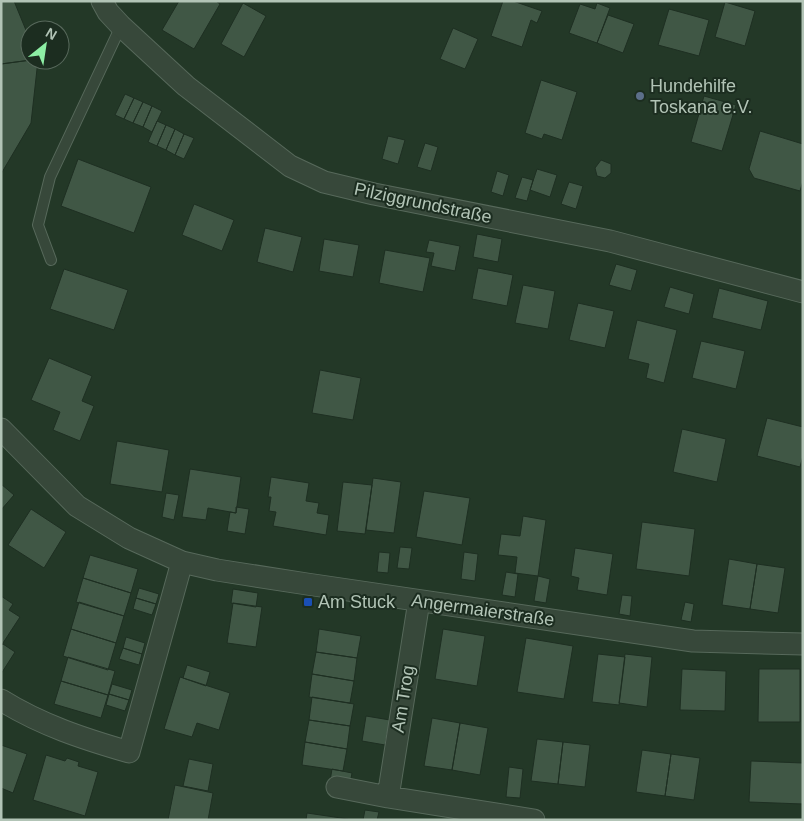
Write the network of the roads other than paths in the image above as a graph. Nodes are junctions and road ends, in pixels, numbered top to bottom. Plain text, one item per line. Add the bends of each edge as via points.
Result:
1 (102, 1) edge
2 (121, 26) junction
3 (51, 260) dead end
4 (803, 292) edge
5 (1, 429) edge
6 (182, 562) junction
7 (419, 600) junction
8 (803, 644) edge
9 (1, 700) edge
10 (337, 787) dead end
11 (388, 797) junction
12 (534, 820) edge

1 - 2 street, Pilziggrundstraße
2 - 3 lane via 50,177 38,225
2 - 4 street, Pilziggrundstraße via 201,98 290,166 324,182 610,241
5 - 6 street, Angermaierstraße via 77,506 129,538
6 - 7 street, Angermaierstraße
6 - 9 street via 129,752 78,737 25,715
7 - 8 street, Angermaierstraße via 693,641
7 - 11 street, Am Trog
10 - 11 street
11 - 12 street

